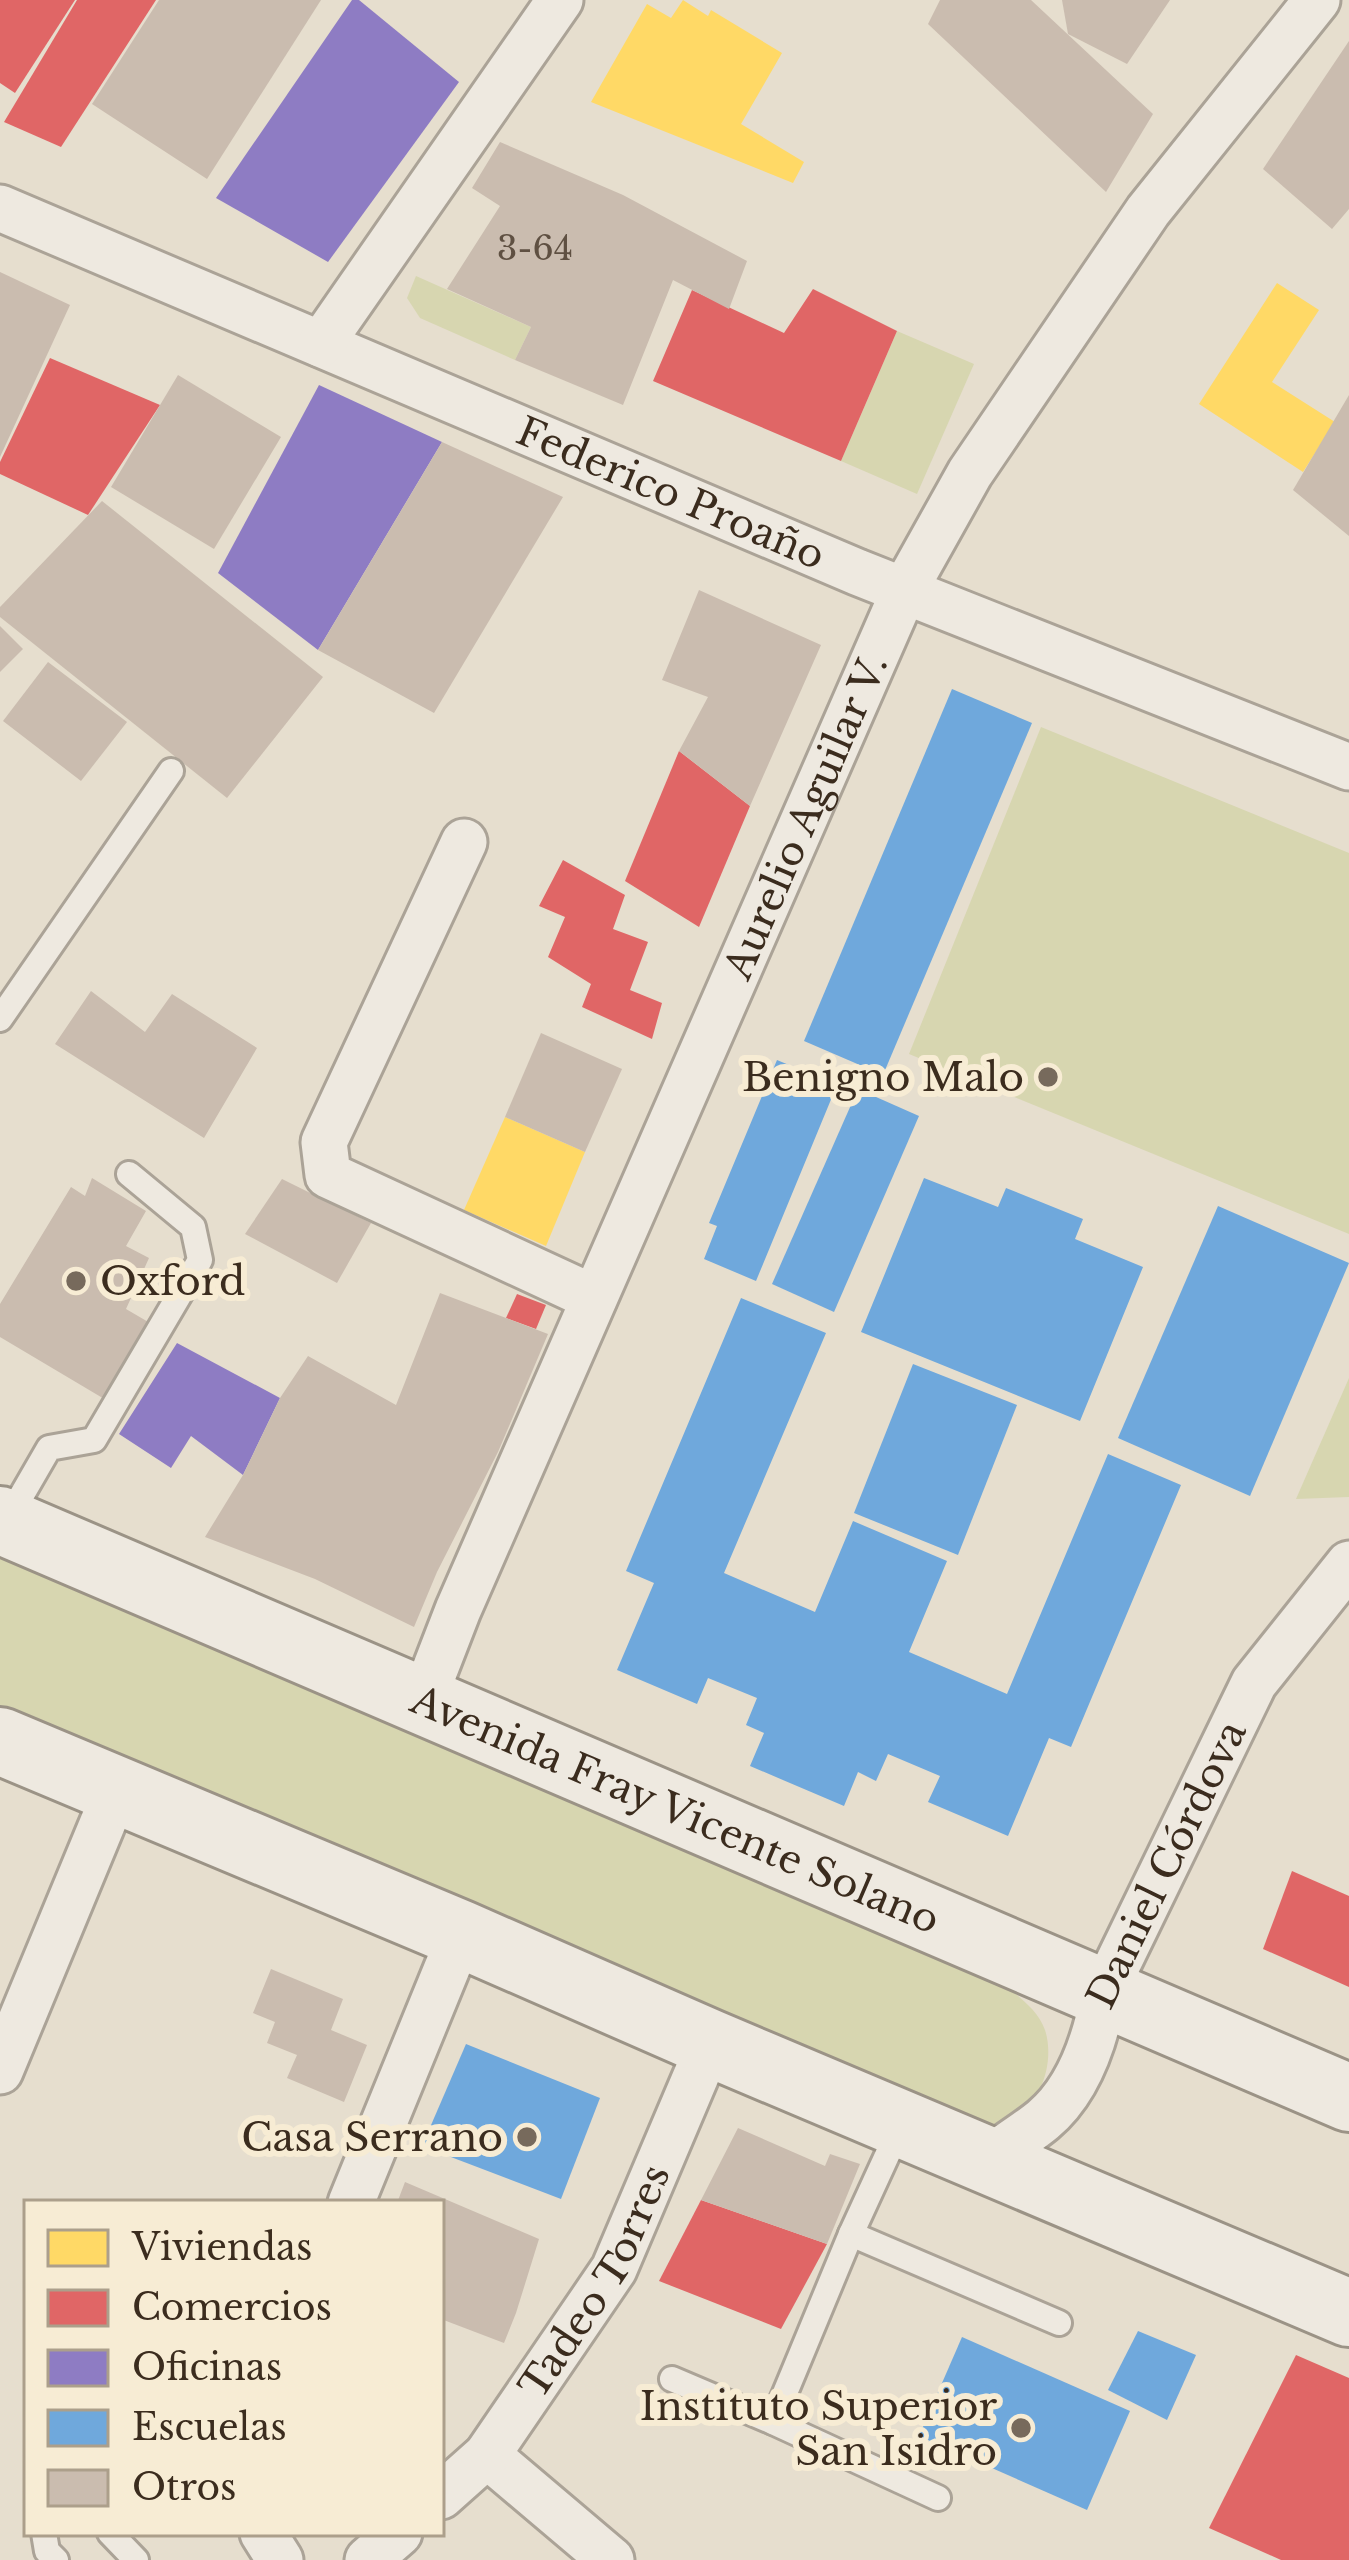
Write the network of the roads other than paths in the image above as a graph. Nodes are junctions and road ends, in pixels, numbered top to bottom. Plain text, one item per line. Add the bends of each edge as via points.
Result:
1 (560, 0) edge
2 (1317, 0) edge
3 (0, 208) edge
4 (321, 344) junction
5 (904, 591) junction
6 (1348, 764) edge
7 (171, 770) dead end
8 (464, 842) dead end
9 (0, 1019) edge
10 (129, 1174) dead end
11 (594, 1298) junction
12 (3, 1521) edge
13 (1349, 1564) edge
14 (422, 1702) junction
15 (0, 1742) edge
16 (116, 1791) junction
17 (461, 1934) junction
18 (1104, 1992) junction
19 (710, 2043) junction
20 (0, 2071) edge
21 (1349, 2098) edge
22 (902, 2122) junction
23 (988, 2159) junction
24 (352, 2200) edge
25 (851, 2234) junction
26 (1349, 2313) edge
27 (1059, 2324) dead end
28 (672, 2379) dead end
29 (773, 2422) junction
30 (487, 2455) junction
31 (444, 2493) edge
32 (938, 2498) dead end
33 (113, 2536) edge
34 (396, 2536) edge
35 (136, 2560) edge
36 (368, 2560) edge
37 (611, 2560) edge

1 - 4 street
2 - 5 street, Aurelio Aguilar V. via 1148,211 970,472
3 - 4 street, Federico Proaño
4 - 5 street, Federico Proaño
5 - 6 street, Federico Proaño
5 - 11 street, Aurelio Aguilar V.
7 - 9 lane
8 - 11 street via 324,1142 328,1175
10 - 12 lane via 193,1227 200,1260 94,1440 49,1448
11 - 14 street, Aurelio Aguilar V.
12 - 14 main road, Avenida Fray Vicente Solano
13 - 18 street, Daniel Córdova via 1254,1684
14 - 18 main road, Avenida Fray Vicente Solano
15 - 16 main road
16 - 17 main road
16 - 20 street
17 - 19 main road
17 - 24 street
18 - 21 main road, Avenida Fray Vicente Solano
18 - 23 street, Daniel Córdova via 1076,2080 1047,2117
19 - 22 main road
19 - 30 street, Tadeo Torres via 614,2269
22 - 23 main road
22 - 25 lane
23 - 26 main road
25 - 27 lane
25 - 29 lane
28 - 29 lane
29 - 32 lane
30 - 31 street, Tadeo Torres
30 - 37 street
33 - 35 lane
34 - 36 street

